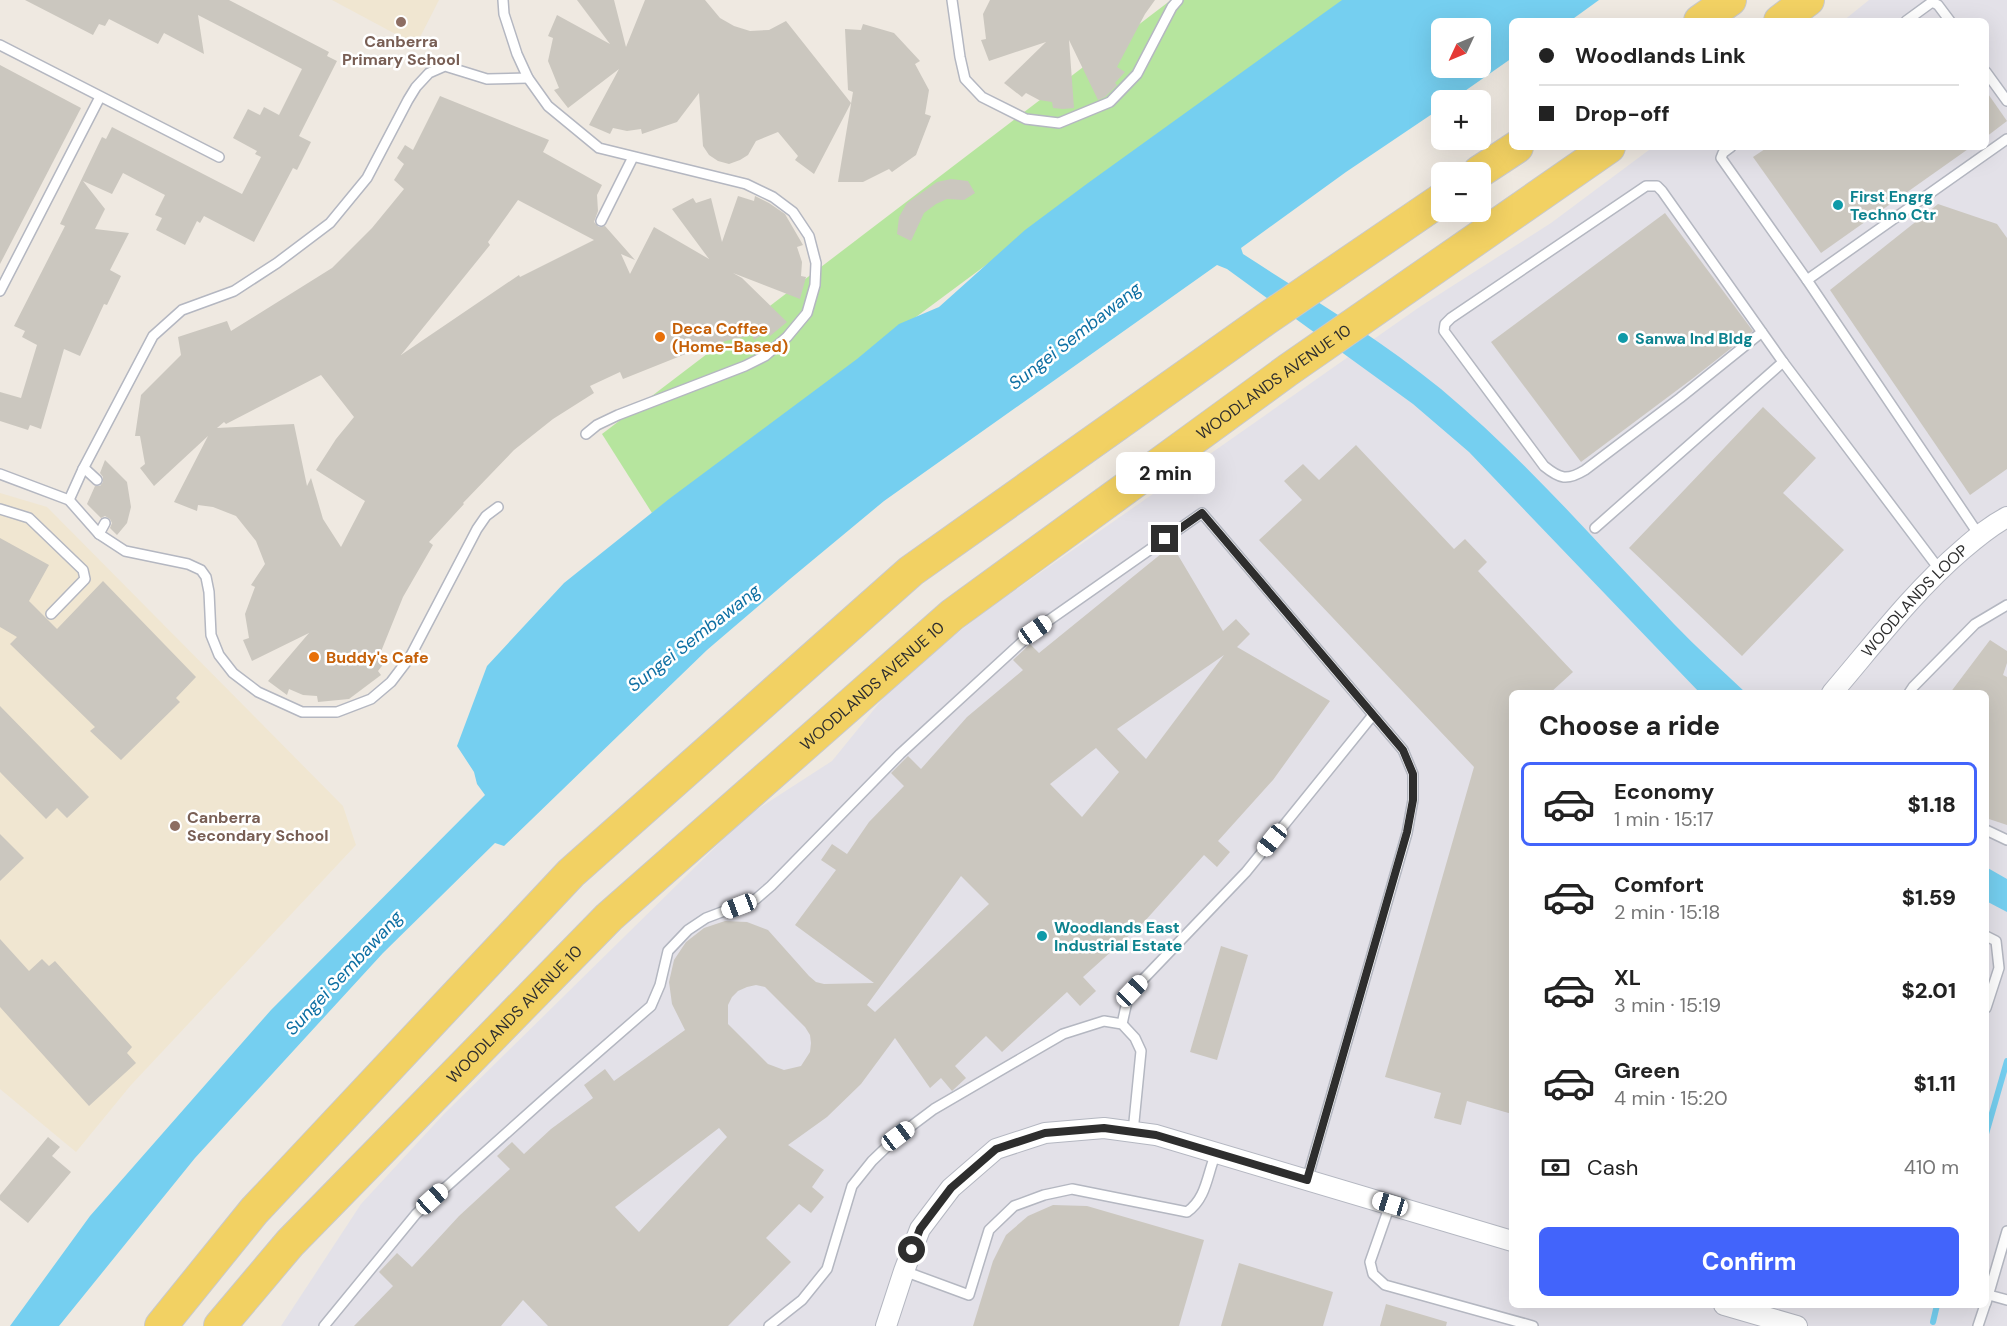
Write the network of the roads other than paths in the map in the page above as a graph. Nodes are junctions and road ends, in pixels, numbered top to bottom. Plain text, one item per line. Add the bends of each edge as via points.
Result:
1 (503, 0) edge
2 (952, 0) edge
3 (1178, 0) edge
4 (1730, 0) edge
5 (1808, 0) edge
6 (1704, 18) edge
7 (1784, 18) edge
8 (1910, 18) edge
9 (1948, 18) edge
10 (0, 45) edge
11 (1989, 76) edge
12 (528, 78) junction
13 (100, 97) junction
14 (2007, 101) edge
15 (2007, 139) edge
16 (1512, 150) edge
17 (1605, 150) edge
18 (1727, 150) edge
19 (219, 157) dead end
20 (633, 157) junction
21 (1491, 164) edge
22 (1431, 207) edge
23 (601, 221) dead end
24 (1807, 280) junction
25 (0, 291) edge
26 (1762, 332) junction
27 (1783, 362) junction
28 (586, 434) dead end
29 (82, 469) junction
30 (0, 474) edge
31 (97, 480) dead end
32 (69, 500) junction
33 (498, 507) dead end
34 (0, 509) edge
35 (2007, 517) edge
36 (105, 523) dead end
37 (1595, 528) dead end
38 (99, 534) junction
39 (1979, 535) junction
40 (1939, 570) junction
41 (2007, 605) edge
42 (51, 614) dead end
43 (1835, 690) edge
44 (1911, 690) edge
45 (1373, 715) junction
46 (1989, 831) edge
47 (2007, 840) edge
48 (1989, 938) edge
49 (1989, 999) edge
50 (1122, 1024) junction
51 (1133, 1132) junction
52 (1216, 1153) junction
53 (1307, 1180) junction
54 (1390, 1204) junction
55 (2007, 1231) edge
56 (1509, 1240) edge
57 (904, 1271) junction
58 (1989, 1294) edge
59 (2007, 1300) edge
60 (1989, 1301) edge
61 (1734, 1308) edge
62 (1984, 1308) edge
63 (1785, 1324) edge
64 (161, 1326) edge
65 (220, 1326) edge
66 (324, 1326) edge
67 (769, 1326) edge
68 (886, 1326) edge
69 (1533, 1326) edge
70 (1978, 1326) edge

1 - 12 lane via 516,54
2 - 3 lane via 965,79 982,97 1026,119 1059,123 1110,102 1137,74
4 - 6 main road
5 - 7 main road
8 - 9 lane via 1932,3
10 - 13 lane
11 - 14 lane
12 - 20 lane via 548,106 599,148
12 - 29 lane via 487,78 445,66 429,73 408,100 367,178 330,223 234,291 182,309 153,336
13 - 19 lane
13 - 25 lane
15 - 24 lane
16 - 21 main road
17 - 65 main road, WOODLANDS AVENUE 10 via 1288,370 952,615 609,917 290,1243
18 - 24 lane via 1721,158
20 - 23 lane
20 - 28 lane via 746,184 773,197 793,212 809,236 816,263 815,285 807,313 765,356 618,415
22 - 64 main road via 911,571 571,873 254,1211
24 - 39 lane
26 - 26 lane via 1657,186 1646,186 1451,318 1444,331 1544,466 1565,477 1585,470
26 - 27 lane
27 - 37 lane
27 - 40 lane
29 - 31 lane
29 - 32 lane
30 - 32 lane
32 - 38 lane
33 - 38 lane via 477,529 410,657 397,674 371,699 337,712 302,712 258,693 233,673 219,655 211,635 209,592 201,570 125,552
34 - 42 lane via 29,518 83,570 85,579
35 - 39 street, WOODLANDS LOOP
36 - 38 lane
39 - 40 street, WOODLANDS LOOP
40 - 43 street, WOODLANDS LOOP
41 - 44 lane via 1975,624
45 - 50 lane via 1246,872 1132,991
45 - 53 lane via 1403,750 1413,774 1413,800
45 - 66 lane via 1202,513 1035,630 900,754 756,899 706,918 688,930 668,951 651,1006 416,1214
46 - 47 lane
48 - 49 lane via 1996,941 1999,968
50 - 51 lane via 1141,1051
50 - 67 lane via 1104,1021 1062,1034 934,1109 898,1136 852,1186 826,1269 802,1300
51 - 52 street
51 - 57 street via 1104,1128 1045,1133 996,1149 951,1188 920,1229
52 - 53 street
52 - 57 lane via 1204,1193 1187,1212 1072,1189 1014,1206 989,1230 967,1295
53 - 54 street
54 - 56 street
54 - 69 lane via 1370,1262 1373,1274 1384,1286
55 - 58 lane
57 - 68 street
59 - 60 lane
61 - 63 street
62 - 70 lane

